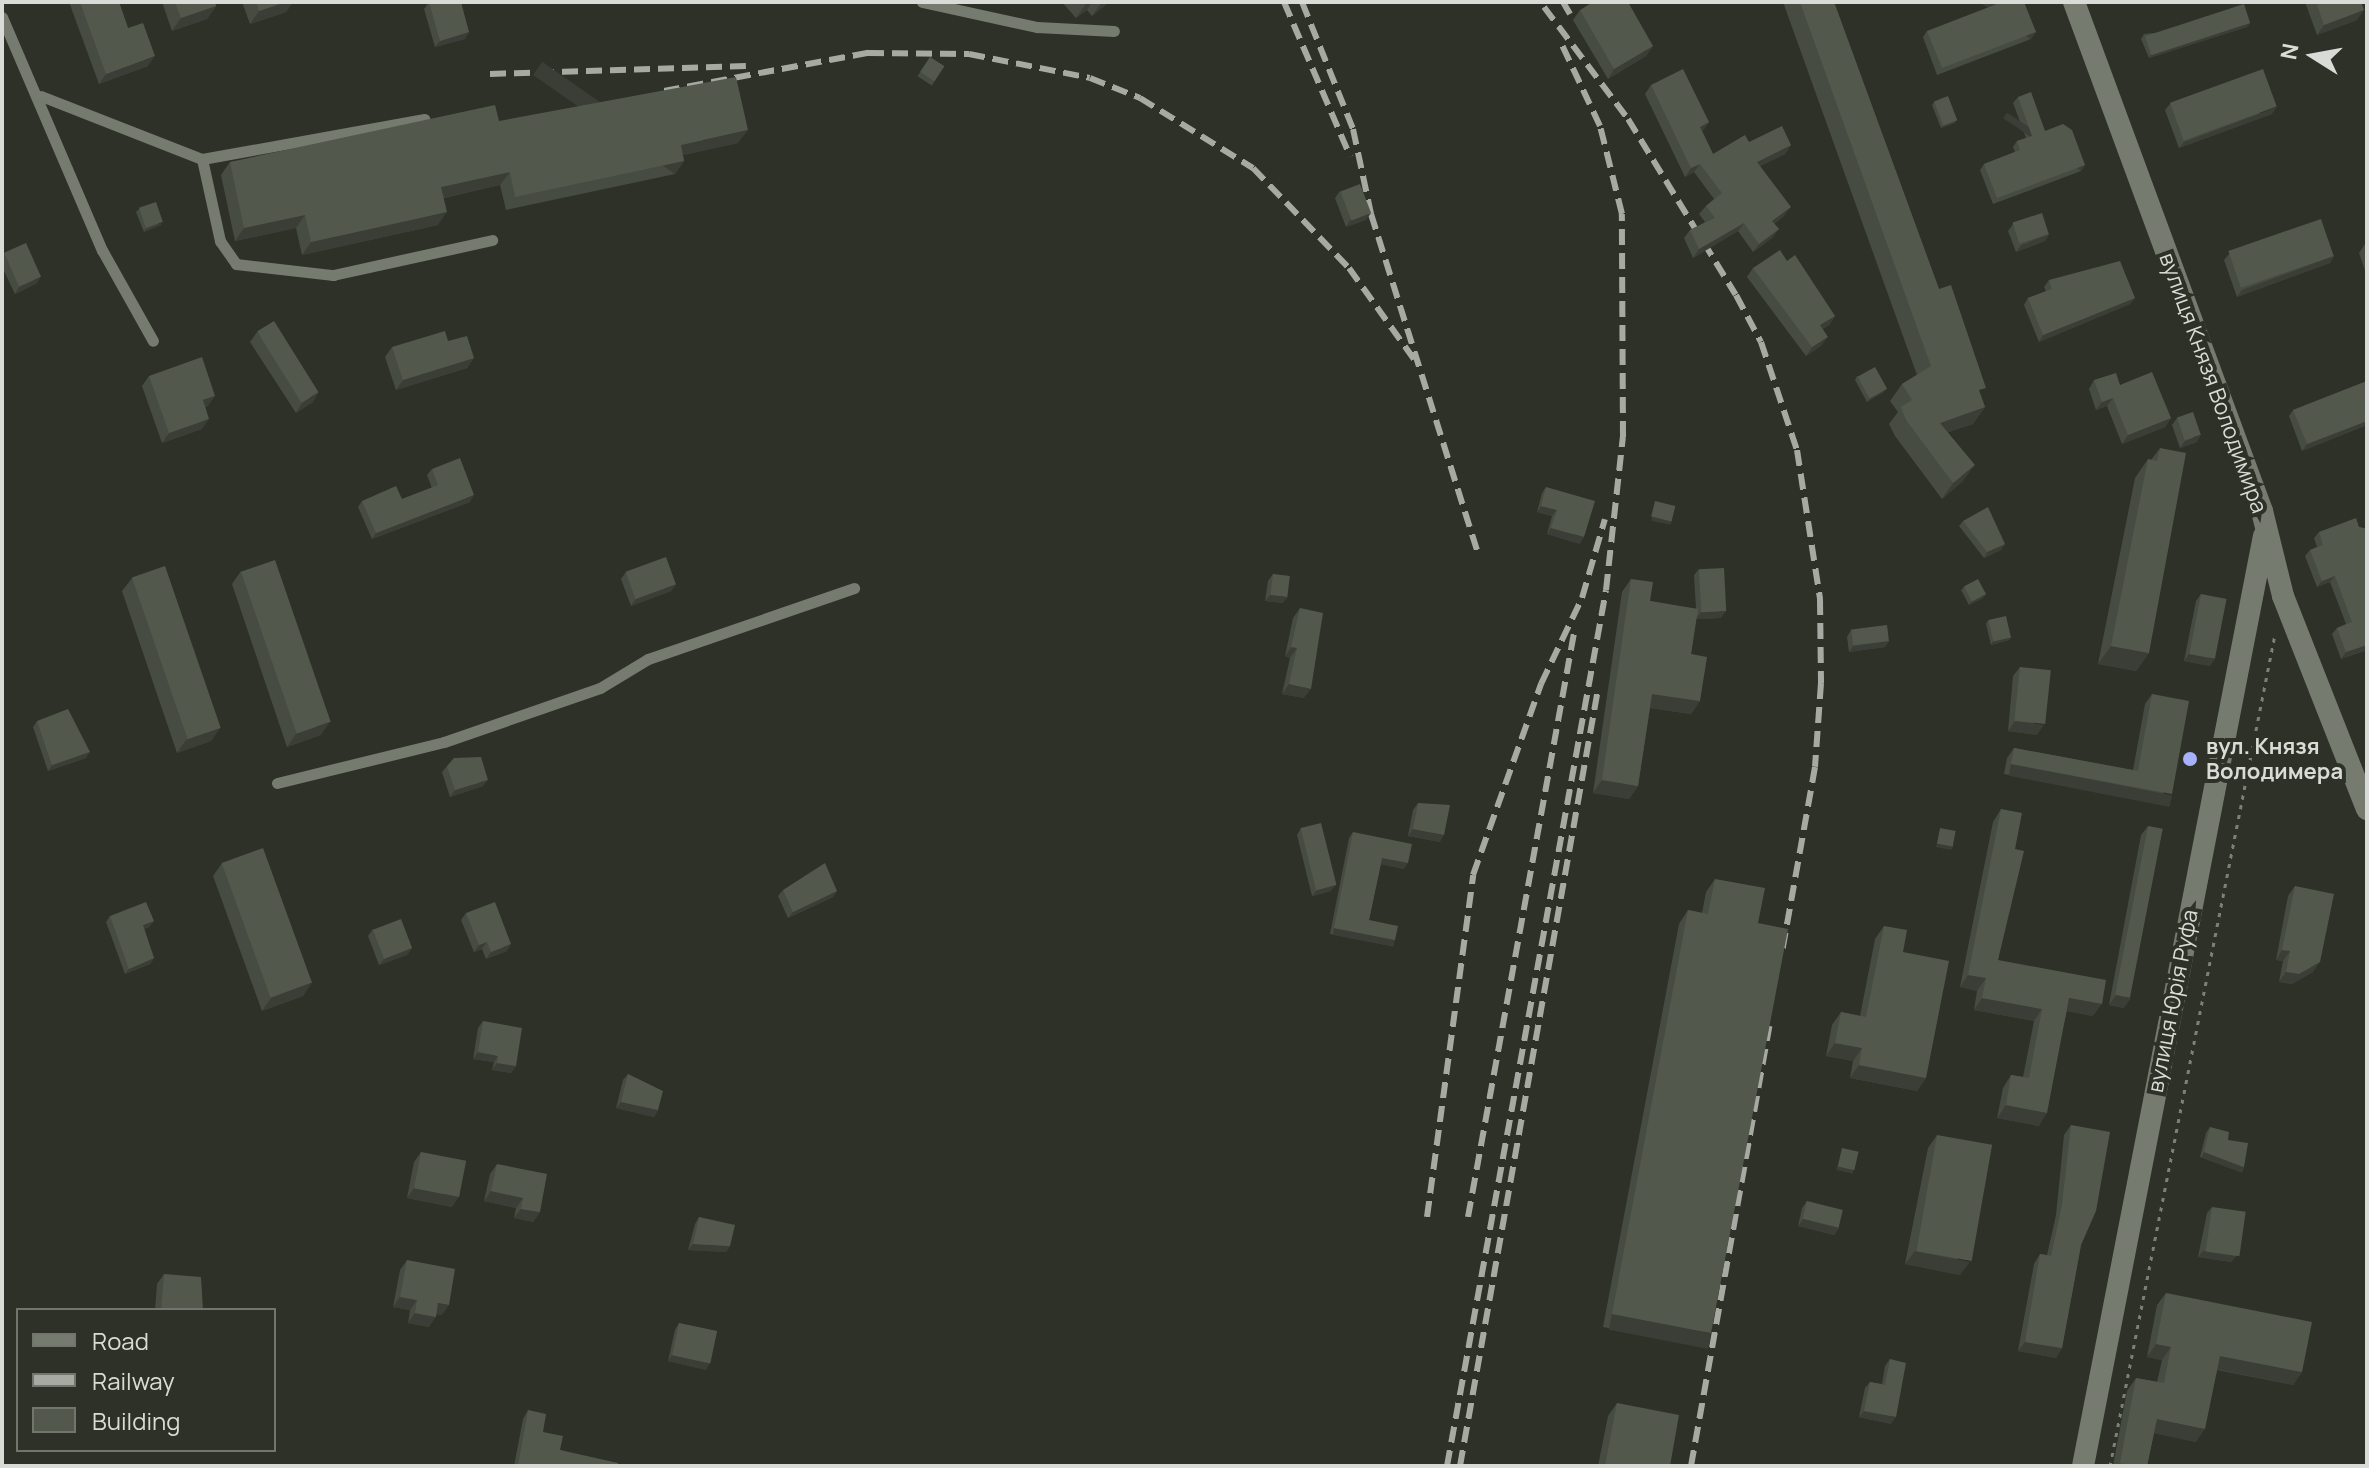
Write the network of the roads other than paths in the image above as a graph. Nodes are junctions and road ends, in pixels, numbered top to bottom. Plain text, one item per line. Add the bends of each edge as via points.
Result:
1 (922, 2) edge
2 (2074, 2) edge
3 (2, 17) edge
4 (1114, 31) dead end
5 (41, 96) junction
6 (424, 119) edge
7 (202, 159) junction
8 (492, 240) dead end
9 (153, 341) dead end
10 (2264, 536) junction
11 (854, 588) dead end
12 (277, 783) dead end
13 (2367, 809) edge
14 (2083, 1466) edge

1 - 4 lane via 1037,27
2 - 10 street, вулиця Князя Володимира via 2262,511
3 - 5 lane
5 - 7 lane
5 - 9 lane via 102,250
6 - 7 lane
7 - 8 lane via 220,241 236,264 333,275
10 - 13 street, вулиця Князя Володимира
10 - 14 street, вулиця Юрія Руфа
11 - 12 lane via 648,659 600,688 444,742

